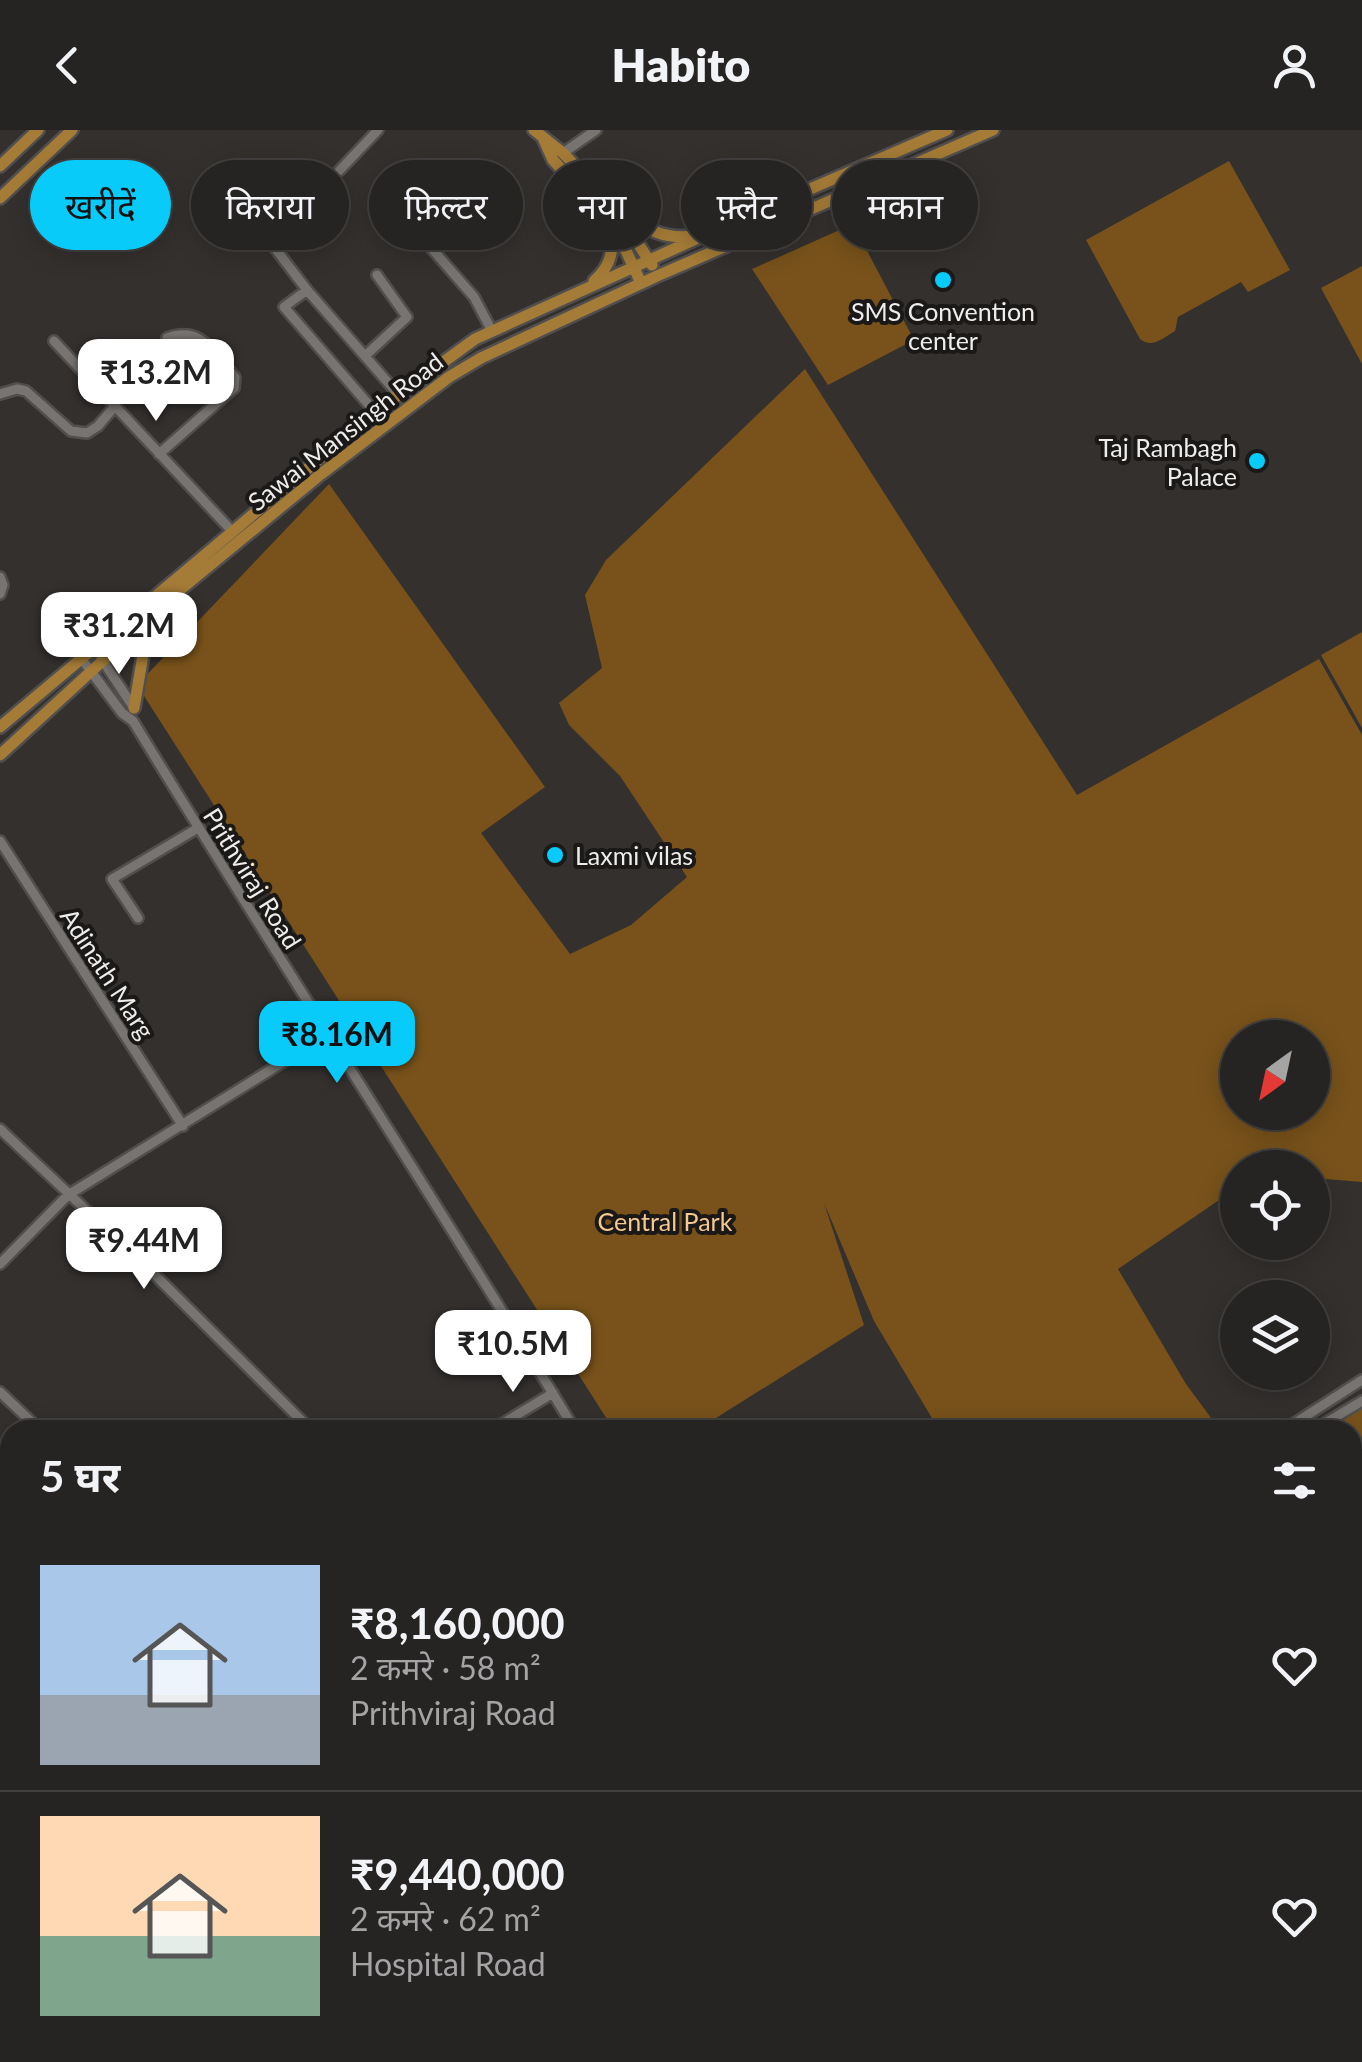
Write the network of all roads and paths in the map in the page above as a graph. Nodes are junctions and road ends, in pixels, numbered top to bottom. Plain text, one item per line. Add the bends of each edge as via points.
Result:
1 (38, 130) edge
2 (72, 130) edge
3 (378, 130) edge
4 (596, 130) edge
5 (947, 130) edge
6 (993, 130) edge
7 (539, 135) edge
8 (562, 153) junction
9 (349, 160) edge
10 (553, 160) edge
11 (568, 160) edge
12 (0, 166) edge
13 (0, 177) edge
14 (10, 187) junction
15 (812, 188) edge
16 (0, 198) edge
17 (681, 245) edge
18 (276, 250) edge
19 (433, 250) edge
20 (612, 250) edge
21 (628, 250) edge
22 (643, 250) edge
23 (650, 259) junction
24 (635, 266) junction
25 (377, 274) dead end
26 (658, 276) junction
27 (641, 283) junction
28 (307, 290) junction
29 (584, 290) junction
30 (492, 331) junction
31 (167, 338) dead end
32 (54, 341) dead end
33 (365, 356) junction
34 (0, 394) edge
35 (398, 394) junction
36 (114, 407) junction
37 (374, 412) junction
38 (159, 454) junction
39 (232, 531) junction
40 (0, 576) edge
41 (0, 594) edge
42 (150, 616) junction
43 (93, 647) junction
44 (80, 658) junction
45 (104, 661) junction
46 (92, 672) junction
47 (133, 714) junction
48 (0, 727) edge
49 (0, 755) edge
50 (198, 828) junction
51 (0, 842) edge
52 (138, 918) dead end
53 (326, 1035) junction
54 (183, 1126) junction
55 (0, 1129) edge
56 (68, 1195) junction
57 (0, 1264) edge
58 (1362, 1380) edge
59 (0, 1392) edge
60 (553, 1393) junction
61 (1362, 1401) edge
62 (29, 1420) edge
63 (301, 1420) edge
64 (508, 1420) edge
65 (569, 1420) edge
66 (1300, 1420) edge
67 (1331, 1420) edge

1 - 12 main road
2 - 14 main road
3 - 9 street
4 - 8 street
5 - 15 main road
6 - 26 main road, Sawai Mansingh Road
7 - 8 main road
7 - 10 main road
8 - 11 main road
13 - 14 main road
14 - 16 main road
17 - 23 main road
18 - 28 street
19 - 30 street via 474,297
20 - 29 main road
21 - 24 main road
22 - 23 main road
23 - 24 main road
23 - 26 main road
24 - 27 main road
24 - 29 main road
25 - 33 street via 407,316
26 - 27 main road, Sawai Mansingh Road
27 - 42 main road, Sawai Mansingh Road via 449,377
28 - 33 street
28 - 37 street via 284,307
29 - 30 main road
30 - 35 main road
31 - 38 street via 196,335 235,377 234,388
32 - 36 street
33 - 35 street
34 - 36 street via 26,392 70,431 86,433
35 - 37 main road
36 - 38 street
37 - 39 main road
38 - 39 street
39 - 43 main road
40 - 41 street
42 - 45 main road, Sawai Mansingh Road
42 - 47 main road
43 - 44 main road
43 - 45 street
44 - 46 street, Prithviraj Road
44 - 48 main road
45 - 46 main road, Sawai Mansingh Road
45 - 47 street
46 - 47 street, Prithviraj Road via 122,713
46 - 49 main road, Sawai Mansingh Road
47 - 50 street, Prithviraj Road
50 - 52 street via 112,879
50 - 53 street, Prithviraj Road
51 - 54 street, Adinath Marg
53 - 54 street
53 - 60 street, Prithviraj Road
54 - 56 street
55 - 56 street
56 - 57 street
56 - 63 street
58 - 66 street
59 - 62 street
60 - 64 street
60 - 65 street, Prithviraj Road
61 - 67 street

